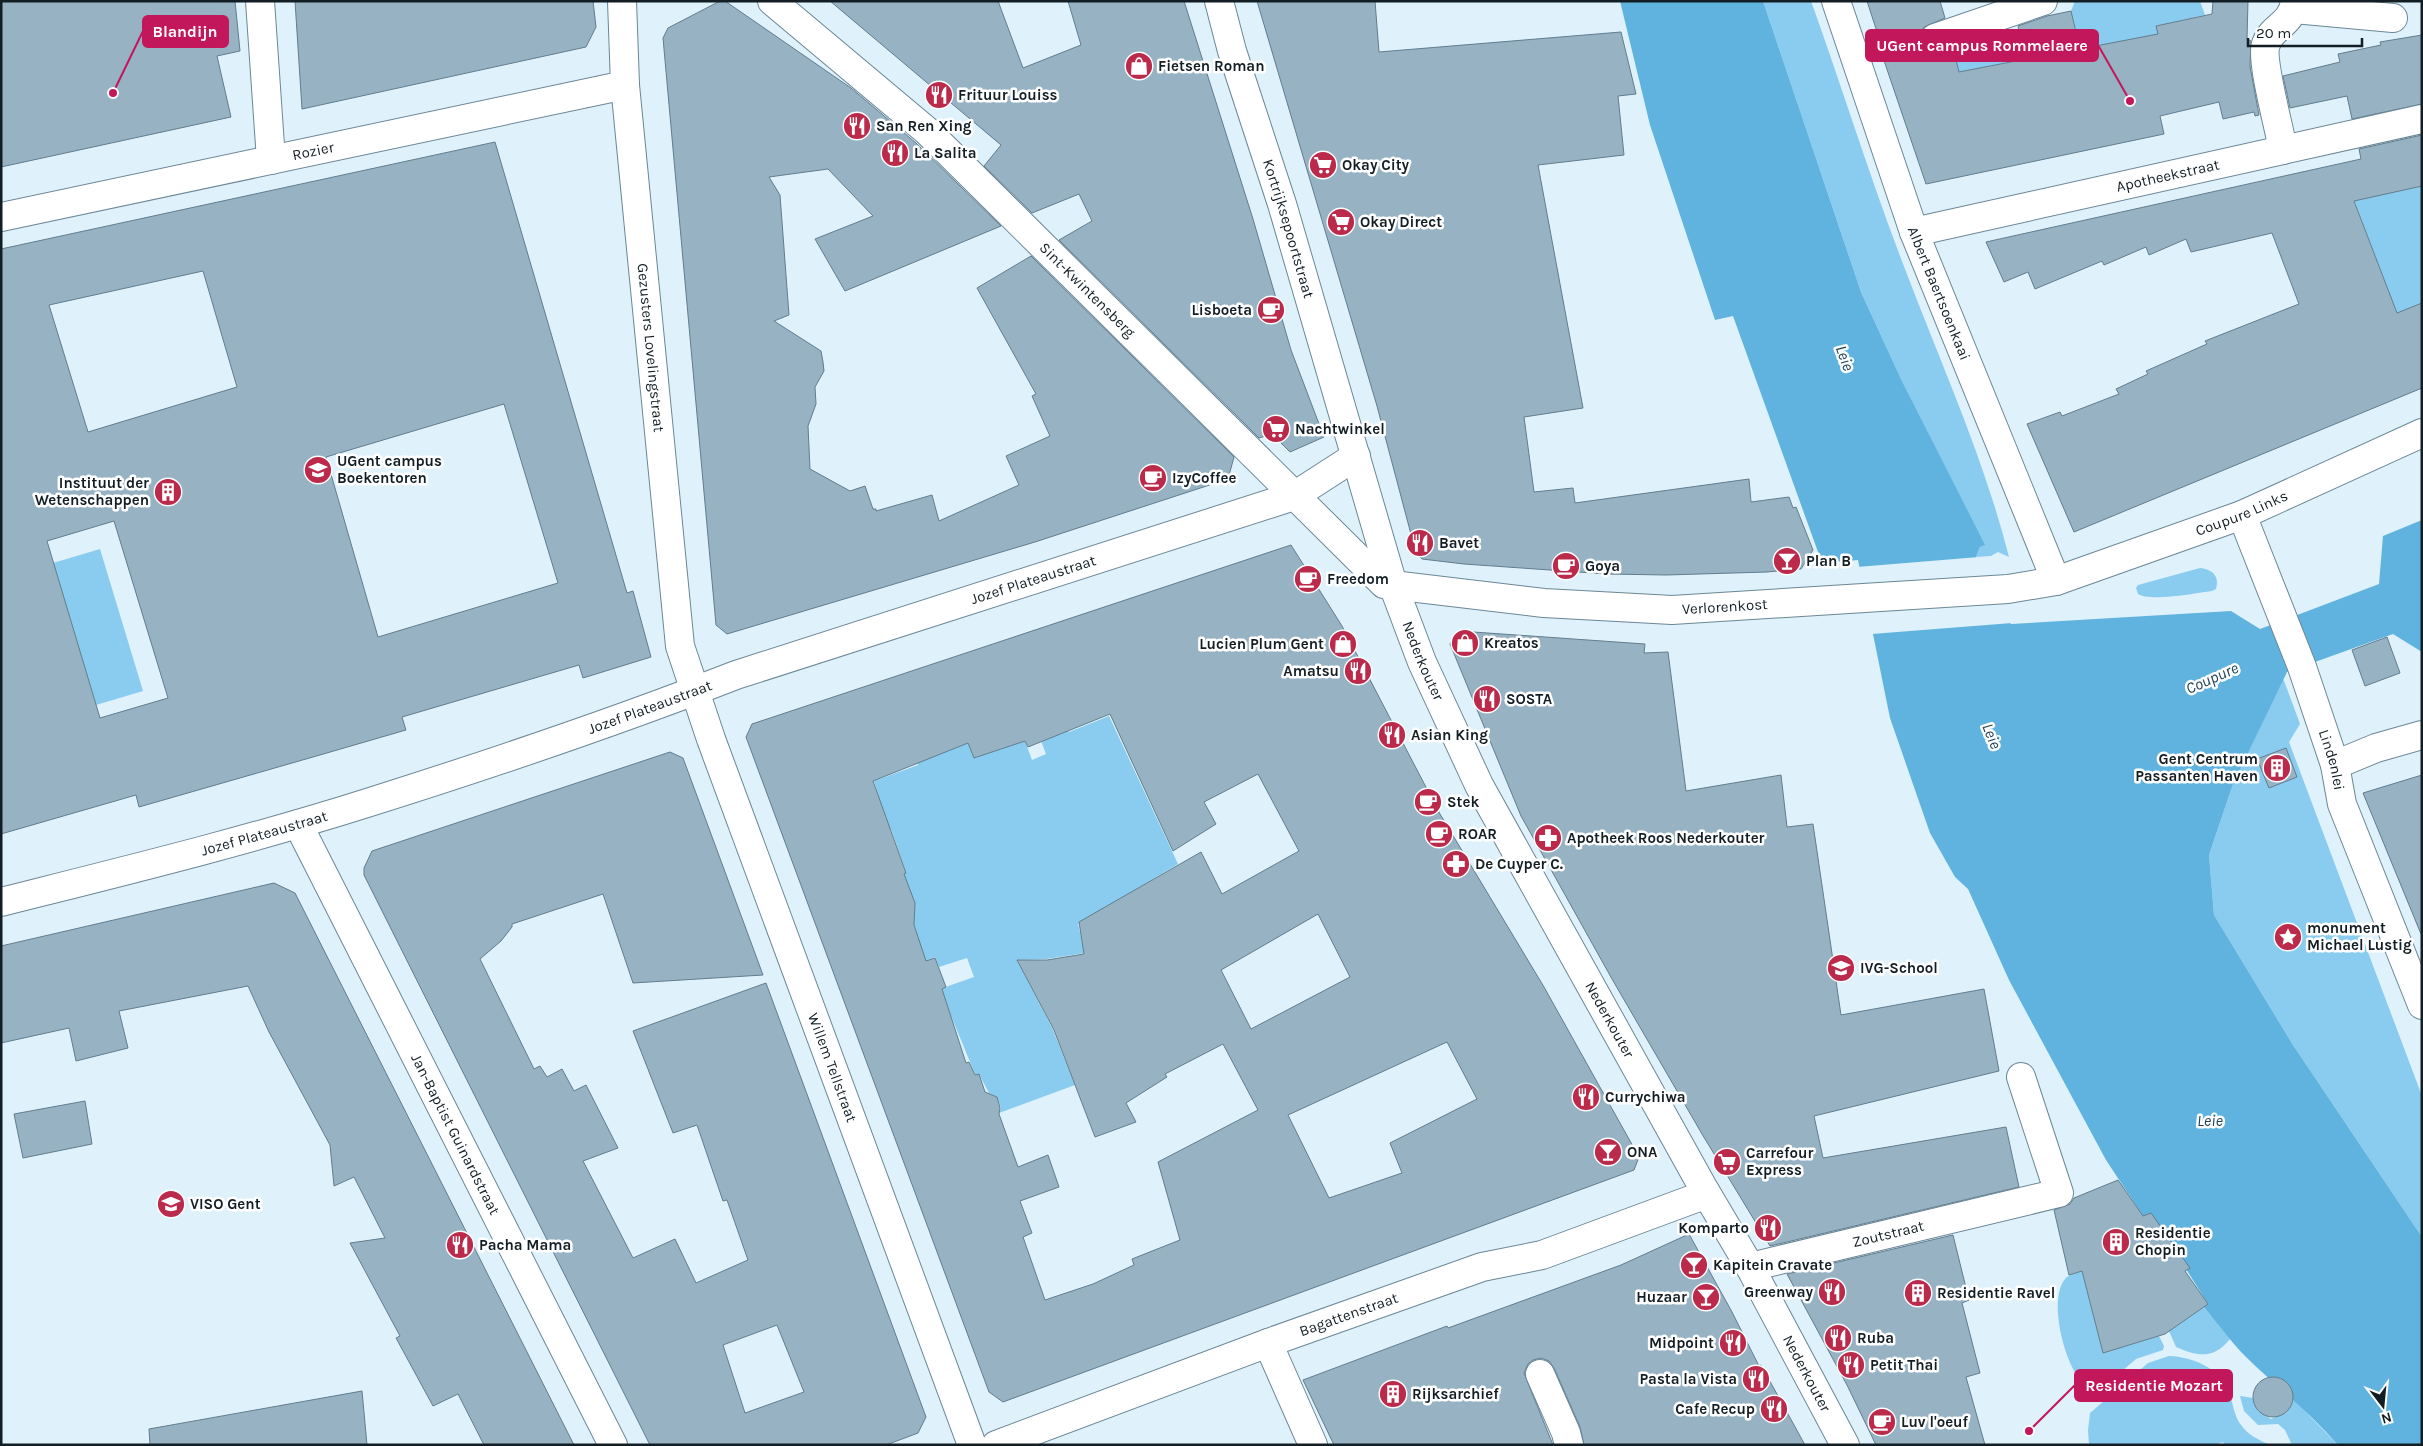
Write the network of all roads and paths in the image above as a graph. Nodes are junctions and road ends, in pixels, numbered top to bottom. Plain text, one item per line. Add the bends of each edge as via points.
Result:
1 (260, 1) edge
2 (622, 1) edge
3 (772, 1) edge
4 (1219, 1) edge
5 (1836, 1) edge
6 (2043, 1) edge
7 (2294, 5) edge
8 (2393, 18) dead end
9 (1935, 38) dead end
10 (625, 85) junction
11 (2422, 119) edge
12 (2284, 150) junction
13 (271, 160) junction
14 (1, 217) edge
15 (1914, 232) junction
16 (2422, 434) edge
17 (1356, 456) junction
18 (1294, 496) junction
19 (2242, 515) junction
20 (2056, 581) junction
21 (1393, 585) junction
22 (695, 691) junction
23 (2422, 735) edge
24 (2335, 765) junction
25 (298, 824) junction
26 (1, 902) edge
27 (2422, 1005) edge
28 (2021, 1077) dead end
29 (1705, 1191) junction
30 (1750, 1267) junction
31 (1268, 1343) junction
32 (1540, 1374) dead end
33 (613, 1445) edge
34 (972, 1445) edge
35 (996, 1445) edge
36 (1313, 1445) edge
37 (1569, 1445) edge
38 (1846, 1445) edge

1 - 13 street
2 - 10 street, Gezusters Lovelingstraat
3 - 18 street, Sint-Kwintensberg via 927,131
4 - 17 street, Kortrijksepoortstraat
5 - 15 street, Albert Baertsoenkaai
6 - 9 street
7 - 8 street
7 - 12 street via 2285,24 2270,34 2265,46
10 - 13 street, Rozier
10 - 22 street, Gezusters Lovelingstraat via 680,646
11 - 12 street, Apotheekstraat
12 - 15 street, Apotheekstraat
13 - 14 street, Rozier
15 - 20 street, Albert Baertsoenkaai
16 - 19 street, Coupure Links
17 - 18 street
17 - 21 street, Kortrijksepoortstraat
18 - 21 street, Sint-Kwintensberg via 1384,584
18 - 22 street, Jozef Plateaustraat via 736,675
19 - 20 street, Coupure Links
19 - 24 street, Lindenlei via 2302,667
20 - 21 street, Verlorenkost via 2008,589 1863,600 1672,610 1544,603
21 - 29 street, Nederkouter via 1422,662 1480,785
22 - 25 street, Jozef Plateaustraat via 600,726
22 - 34 street, Willem Tellstraat
23 - 24 street via 2376,748
24 - 27 street, Lindenlei via 2342,804
25 - 26 street, Jozef Plateaustraat
25 - 33 street, Jan-Baptist Guinardstraat
28 - 30 street, Zoutstraat via 2059,1193
29 - 30 street, Nederkouter
29 - 31 street, Bagattenstraat via 1696,1198 1542,1255 1482,1267
30 - 38 street, Nederkouter
31 - 35 street, Bagattenstraat
31 - 36 street
32 - 37 street

